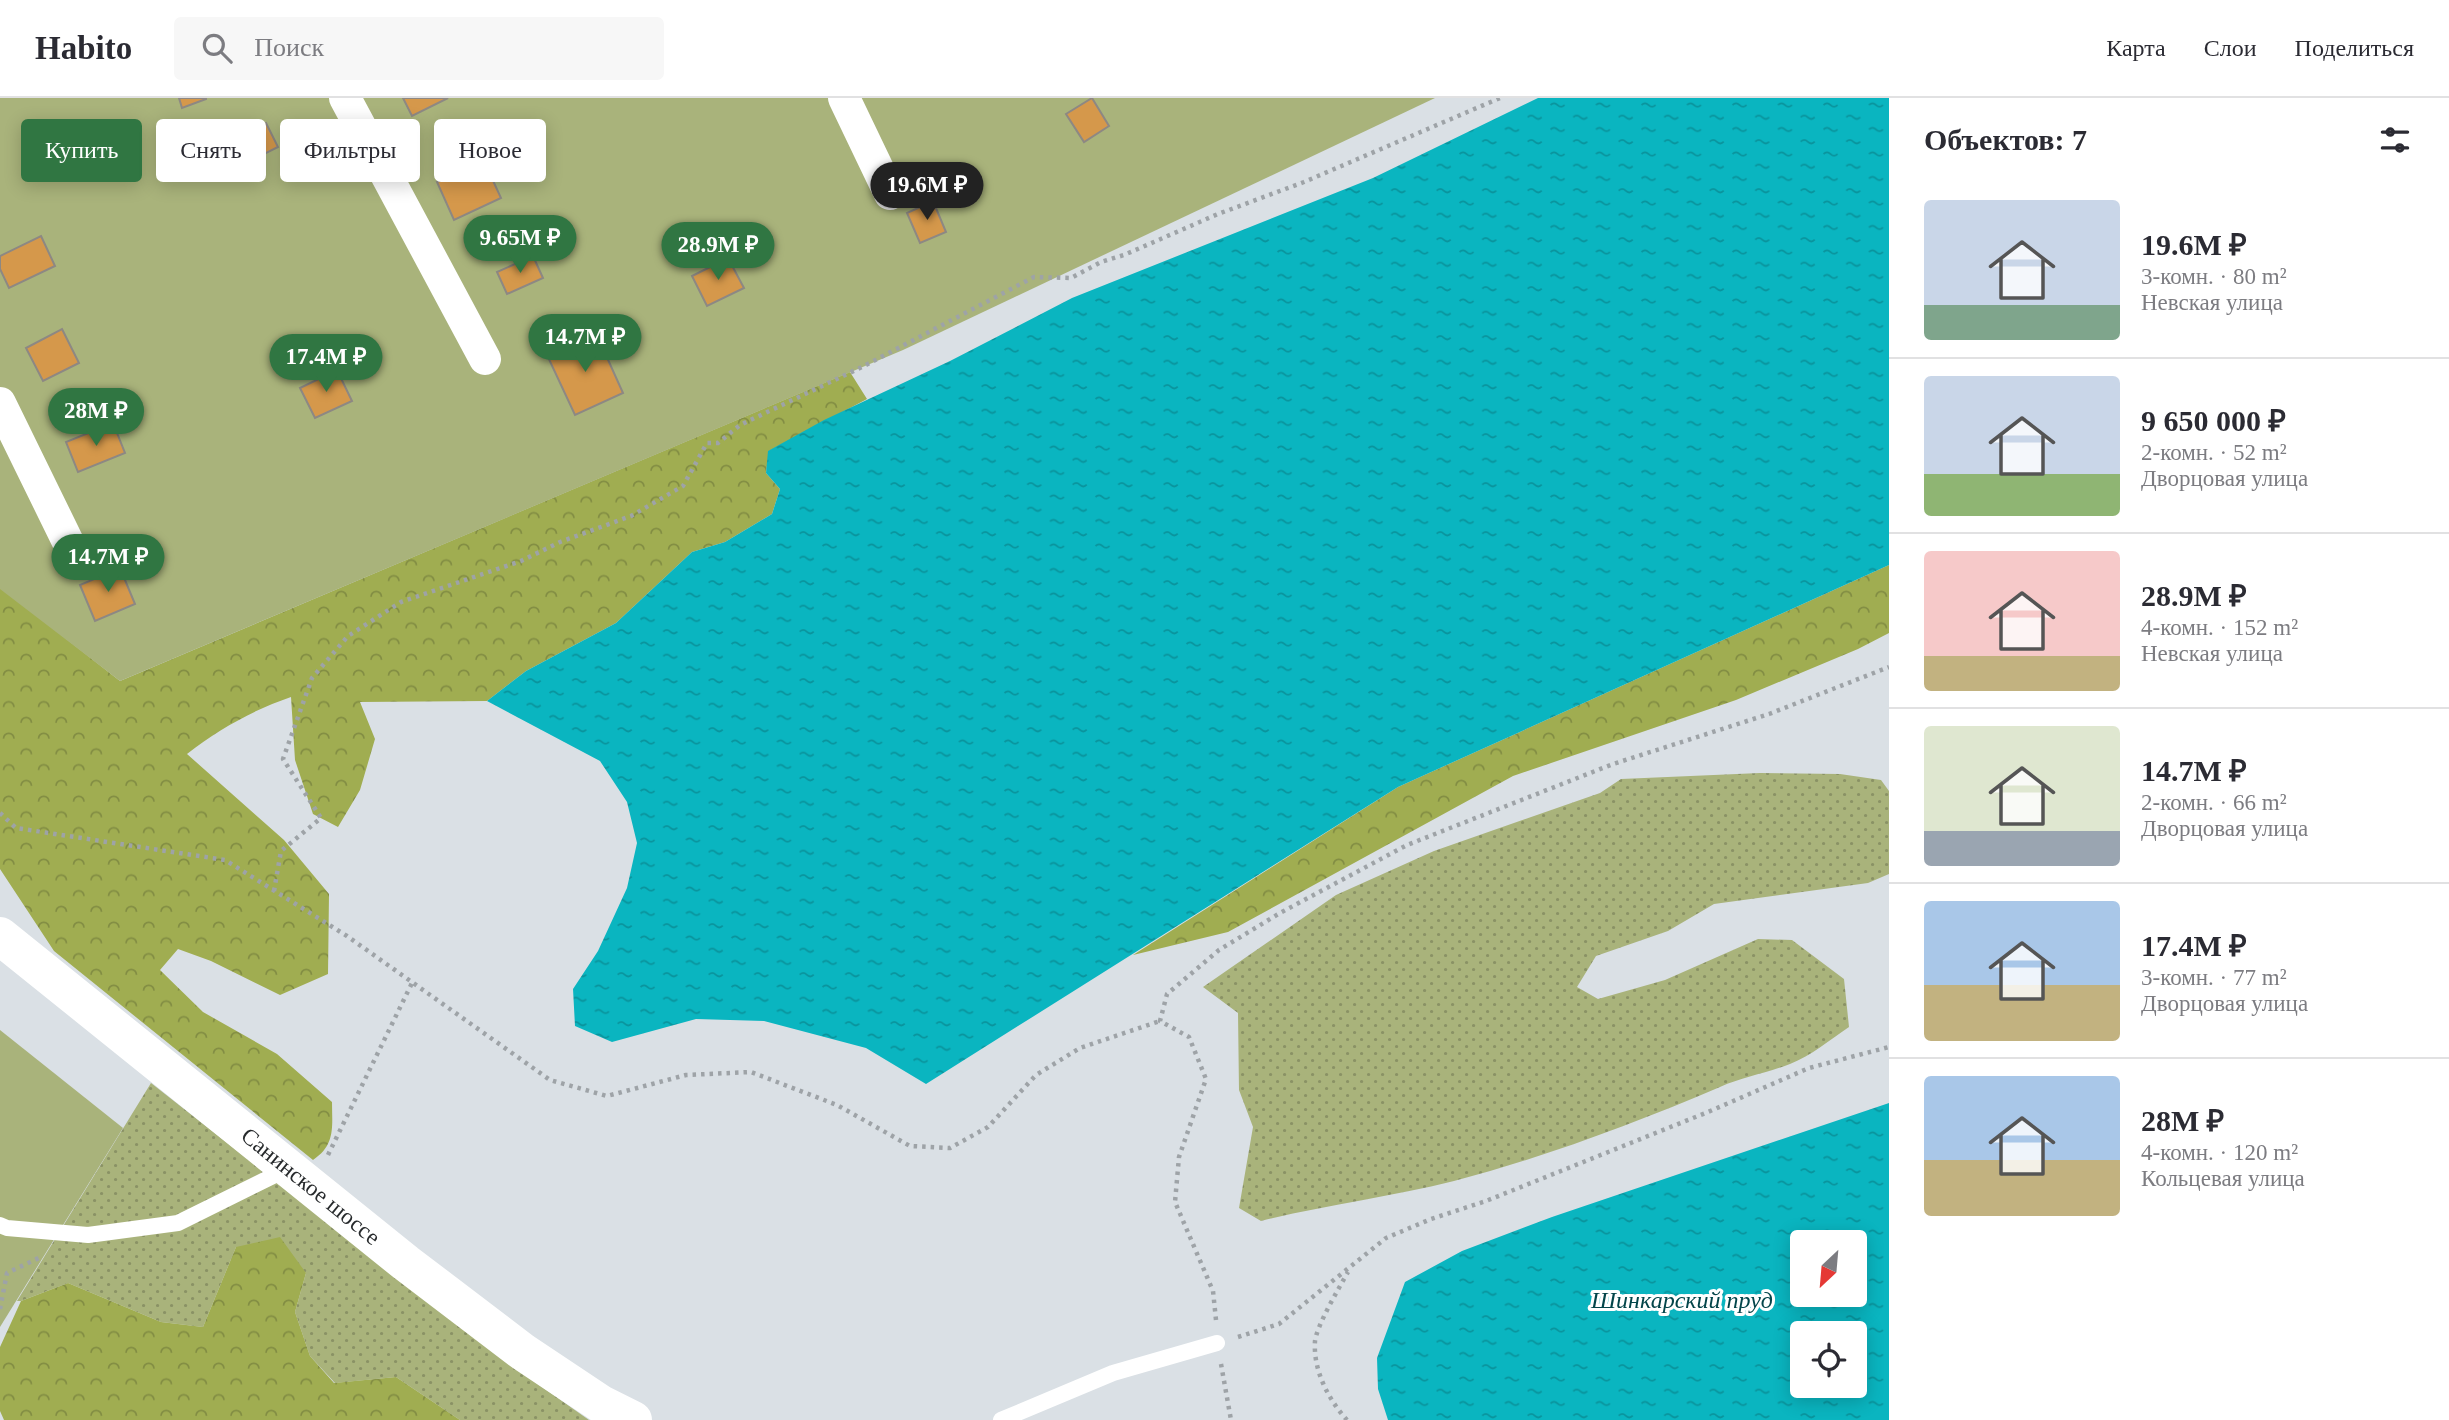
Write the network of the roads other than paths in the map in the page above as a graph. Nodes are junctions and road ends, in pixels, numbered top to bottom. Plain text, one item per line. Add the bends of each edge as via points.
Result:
1 (345, 98) edge
2 (844, 98) edge
3 (890, 194) dead end
4 (485, 359) dead end
5 (0, 403) edge
6 (69, 544) dead end
7 (0, 936) edge
8 (301, 1178) junction
9 (0, 1225) edge
10 (1217, 1343) road end
11 (633, 1420) edge
12 (1001, 1420) edge

1 - 4 street
2 - 3 street
5 - 6 street
7 - 8 street, Санинское шоссе
8 - 9 lane via 178,1223 88,1235
8 - 11 street, Санинское шоссе via 523,1352
10 - 12 lane via 1113,1373

